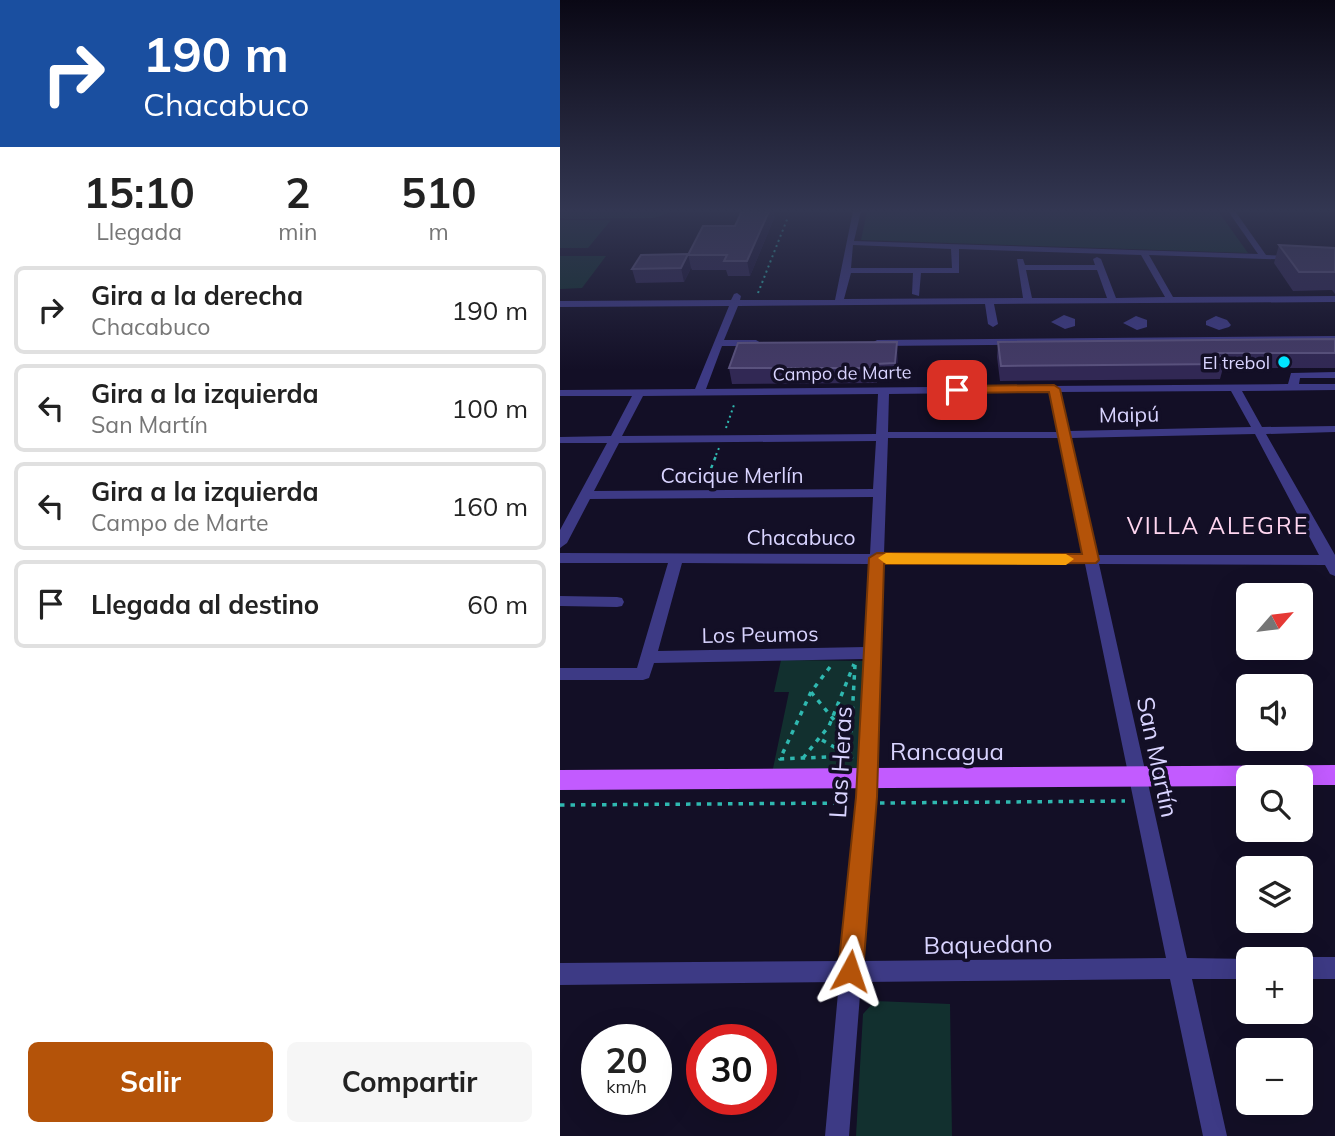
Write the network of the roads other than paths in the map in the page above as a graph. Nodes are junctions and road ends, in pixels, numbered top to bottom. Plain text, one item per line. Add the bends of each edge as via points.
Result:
1 (847, 264) edge
2 (956, 264) edge
3 (1021, 264) edge
4 (1099, 264) edge
5 (1150, 264) edge
6 (1100, 267) junction
7 (1022, 268) junction
8 (845, 270) junction
9 (917, 270) junction
10 (1335, 293) edge
11 (1168, 296) junction
12 (560, 297) edge
13 (909, 297) junction
14 (841, 298) junction
15 (929, 298) junction
16 (1028, 298) junction
17 (1115, 298) junction
18 (736, 299) junction
19 (1212, 299) junction
20 (1335, 300) edge
21 (989, 301) junction
22 (1057, 301) junction
23 (560, 304) edge
24 (1062, 318) dead end
25 (1130, 320) dead end
26 (1225, 323) dead end
27 (993, 324) dead end
28 (1335, 338) edge
29 (769, 343) edge
30 (865, 343) edge
31 (719, 344) junction
32 (1335, 375) edge
33 (1293, 387) junction
34 (1335, 387) edge
35 (1235, 388) junction
36 (1054, 389) junction
37 (884, 390) junction
38 (560, 393) edge
39 (639, 393) junction
40 (699, 393) junction
41 (1335, 429) edge
42 (1258, 430) junction
43 (1064, 435) junction
44 (882, 436) junction
45 (560, 440) edge
46 (614, 440) junction
47 (880, 493) junction
48 (585, 495) junction
49 (560, 542) edge
50 (677, 557) junction
51 (560, 558) edge
52 (877, 558) junction
53 (1091, 560) junction
54 (1333, 564) edge
55 (560, 601) edge
56 (617, 601) dead end
57 (872, 653) junction
58 (648, 657) junction
59 (560, 674) edge
60 (1335, 775) edge
61 (1137, 776) junction
62 (867, 778) junction
63 (560, 780) edge
64 (1179, 968) junction
65 (1236, 968) edge
66 (1313, 968) edge
67 (1335, 968) edge
68 (850, 971) junction
69 (560, 974) edge
70 (836, 1136) edge
71 (1215, 1136) edge

1 - 8 street
2 - 9 street via 956,271
3 - 7 street
4 - 6 street
5 - 11 street
6 - 7 street
6 - 17 street
7 - 16 street
8 - 9 street
8 - 14 street
9 - 13 street
10 - 11 street
11 - 17 street
11 - 19 street
12 - 18 street
13 - 14 street
13 - 15 street
14 - 18 street
14 - 18 street
15 - 16 street
15 - 21 street
16 - 17 street
16 - 21 street
16 - 22 street
17 - 22 street
17 - 25 street
18 - 23 street
18 - 31 street
19 - 20 street
19 - 26 street
21 - 27 street
22 - 24 street
28 - 30 street
29 - 31 street
31 - 40 street
32 - 33 street via 1295,375
33 - 34 street, Campo de Marte
33 - 35 street, Campo de Marte
35 - 36 street, Campo de Marte
35 - 42 street
36 - 37 street, Campo de Marte
36 - 43 street, San Martín
37 - 40 street, Campo de Marte
37 - 44 street, Las Heras
38 - 39 street, Campo de Marte
39 - 40 street, Campo de Marte
39 - 46 street
41 - 42 street, Maipú
42 - 43 street, Maipú
42 - 54 street
43 - 44 street, Maipú
43 - 53 street, San Martín
44 - 46 street, Maipú
44 - 47 street, Las Heras
45 - 46 street, Maipú
46 - 48 street
47 - 48 street, Cacique Merlín
47 - 52 street, Las Heras
48 - 49 street
50 - 51 street, Chacabuco
50 - 52 street, Chacabuco
50 - 58 street
52 - 53 street, Chacabuco
52 - 57 street, Las Heras
53 - 54 street, Chacabuco
53 - 61 street, San Martín
55 - 56 street
57 - 58 street, Los Peumos
57 - 62 street, Las Heras
58 - 59 street via 643,674
60 - 61 main road, Rancagua
61 - 62 main road, Rancagua
61 - 64 street, San Martín
62 - 63 main road, Rancagua
62 - 68 street, Las Heras
64 - 65 street, Baquedano
64 - 68 street, Baquedano
64 - 71 street, San Martín
66 - 67 street
68 - 69 street, Baquedano
68 - 70 street, Las Heras

